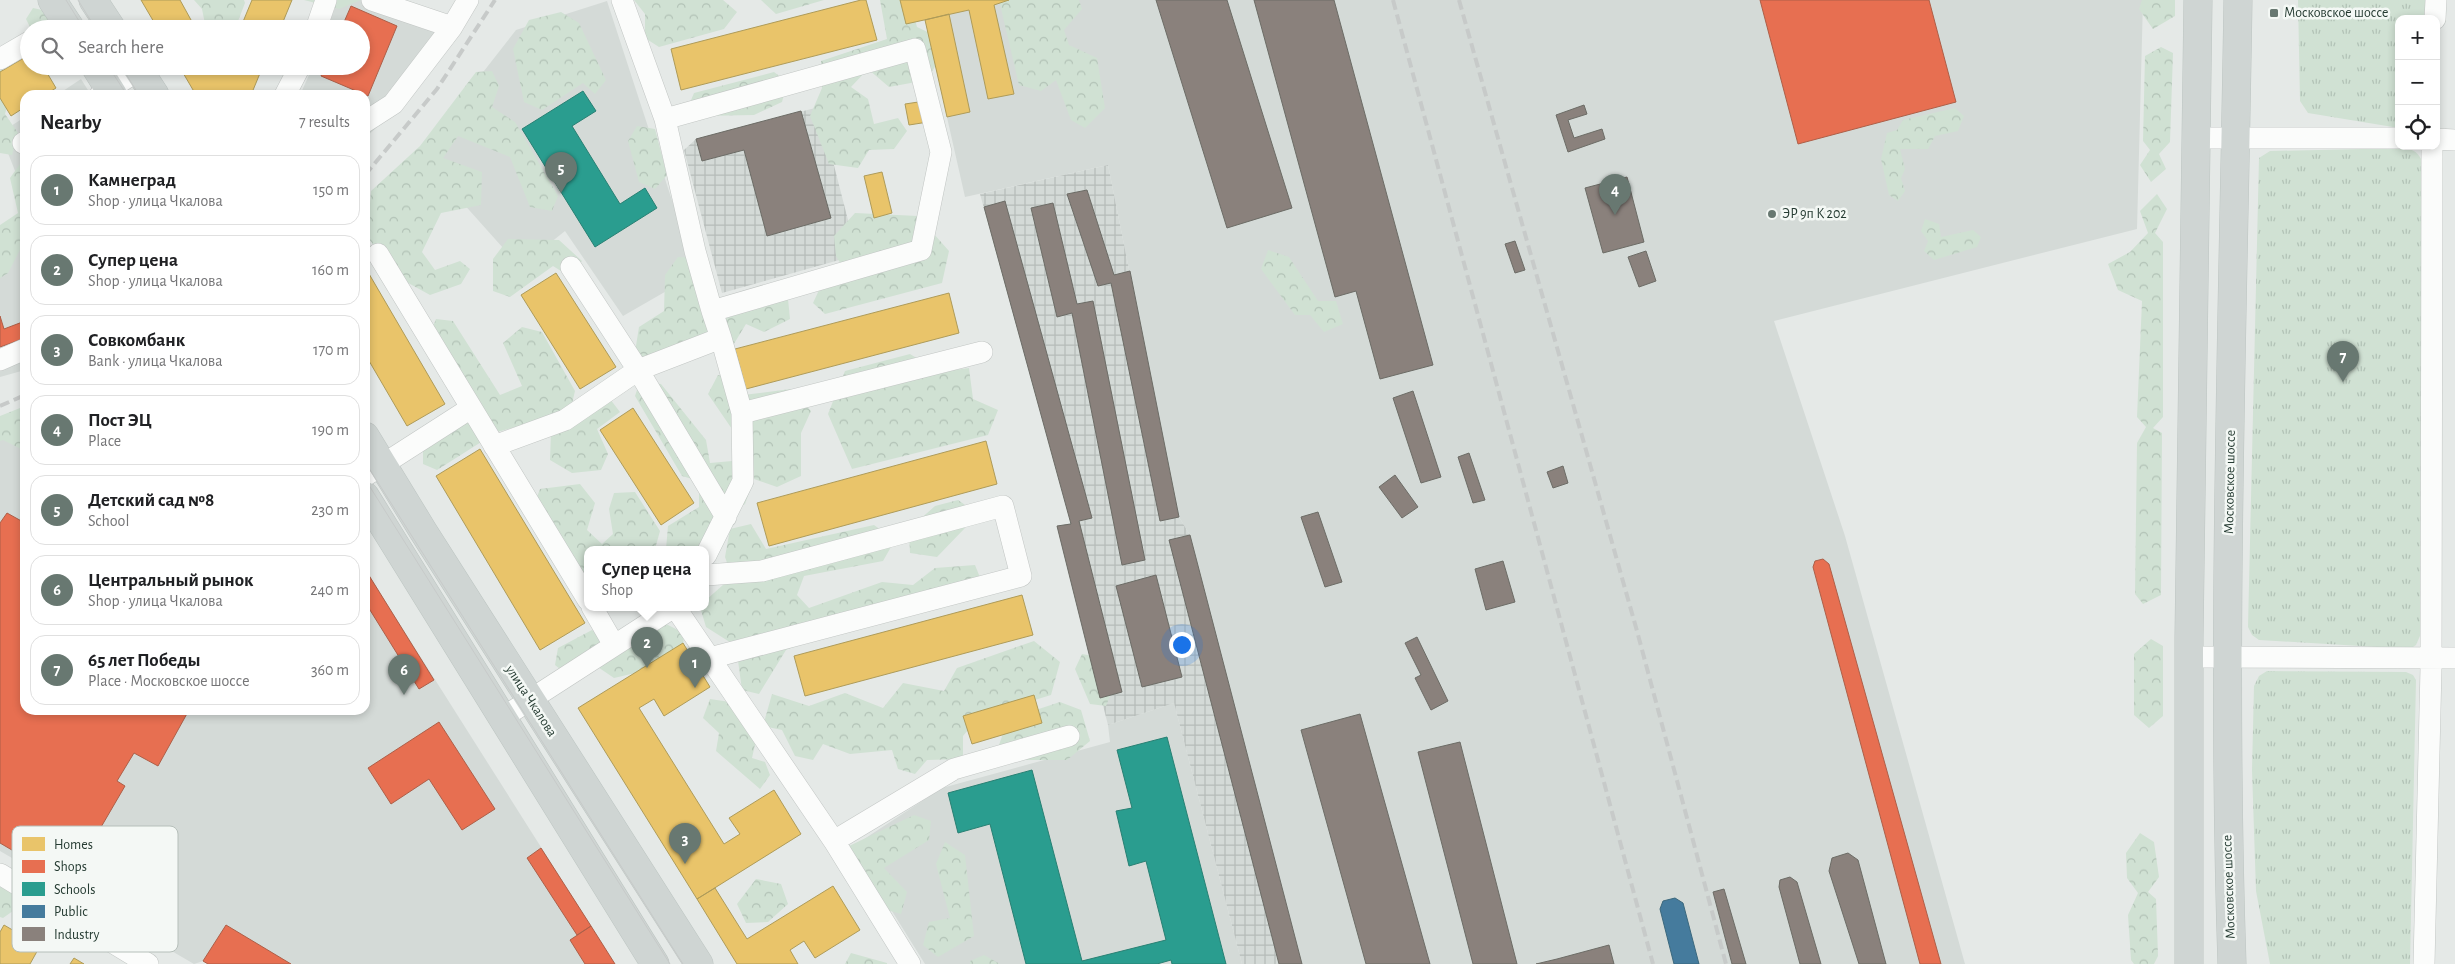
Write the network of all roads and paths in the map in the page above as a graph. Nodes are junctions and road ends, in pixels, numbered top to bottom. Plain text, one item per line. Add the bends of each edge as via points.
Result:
1 (93, 0) edge
2 (326, 0) edge
3 (372, 0) edge
4 (468, 0) edge
5 (622, 0) edge
6 (2198, 0) edge
7 (2238, 0) edge
8 (2436, 0) edge
9 (2435, 15) edge
10 (106, 20) edge
11 (319, 20) edge
12 (452, 27) junction
13 (20, 47) edge
14 (0, 59) edge
15 (98, 75) edge
16 (129, 75) edge
17 (142, 75) edge
18 (295, 75) edge
19 (106, 90) edge
20 (111, 90) edge
21 (152, 90) edge
22 (288, 90) edge
23 (370, 119) edge
24 (665, 119) junction
25 (2196, 138) junction
26 (2235, 138) junction
27 (2395, 138) edge
28 (2440, 139) edge
29 (2455, 140) edge
30 (2432, 150) edge
31 (378, 254) dead end
32 (571, 268) dead end
33 (712, 311) junction
34 (721, 338) junction
35 (20, 351) edge
36 (982, 352) dead end
37 (0, 360) edge
38 (638, 370) junction
39 (471, 408) junction
40 (742, 413) junction
41 (494, 446) junction
42 (370, 455) edge
43 (374, 471) edge
44 (370, 504) edge
45 (726, 517) junction
46 (709, 548) edge
47 (709, 576) edge
48 (584, 593) edge
49 (594, 611) edge
50 (669, 611) edge
51 (678, 611) edge
52 (614, 645) junction
53 (2190, 657) junction
54 (2228, 657) junction
55 (710, 658) junction
56 (2431, 658) junction
57 (2455, 658) edge
58 (530, 700) junction
59 (502, 718) junction
60 (1069, 736) dead end
61 (834, 841) junction
62 (0, 874) edge
63 (12, 881) edge
64 (128, 952) edge
65 (2189, 963) edge
66 (148, 964) edge
67 (655, 964) edge
68 (699, 964) edge
69 (910, 964) edge
70 (2232, 964) edge
71 (2424, 964) edge

1 - 10 main road
2 - 11 street
3 - 12 street
4 - 12 street
5 - 24 street
6 - 25 main road
7 - 26 main road, Московское шоссе
8 - 9 street
12 - 23 street via 393,104
13 - 14 street
15 - 19 main road
16 - 20 street
17 - 21 main road
18 - 22 street
24 - 33 street
24 - 33 street via 915,49 941,152 921,250
25 - 26 street
25 - 53 main road
26 - 27 street
26 - 54 main road, Московское шоссе
28 - 29 street
30 - 56 street
31 - 39 street
32 - 38 street
33 - 34 street
34 - 38 street
34 - 40 street
35 - 37 street
36 - 40 street
38 - 41 street via 565,420
38 - 45 street
39 - 41 street
39 - 43 street
40 - 45 street via 743,481
41 - 48 street
42 - 43 main road, улица Чкалова
43 - 58 main road, улица Чкалова
44 - 59 main road
45 - 46 street
47 - 55 street via 762,571 1003,506 1021,576
49 - 52 street
50 - 52 street
51 - 55 street
52 - 58 street
53 - 54 street
53 - 65 main road
54 - 56 street
54 - 70 main road, Московское шоссе via 2227,836
55 - 61 street
56 - 57 street
56 - 71 street
58 - 59 street
58 - 68 main road, улица Чкалова
59 - 67 main road
60 - 61 street via 954,769
61 - 69 street
62 - 63 street
64 - 66 street

